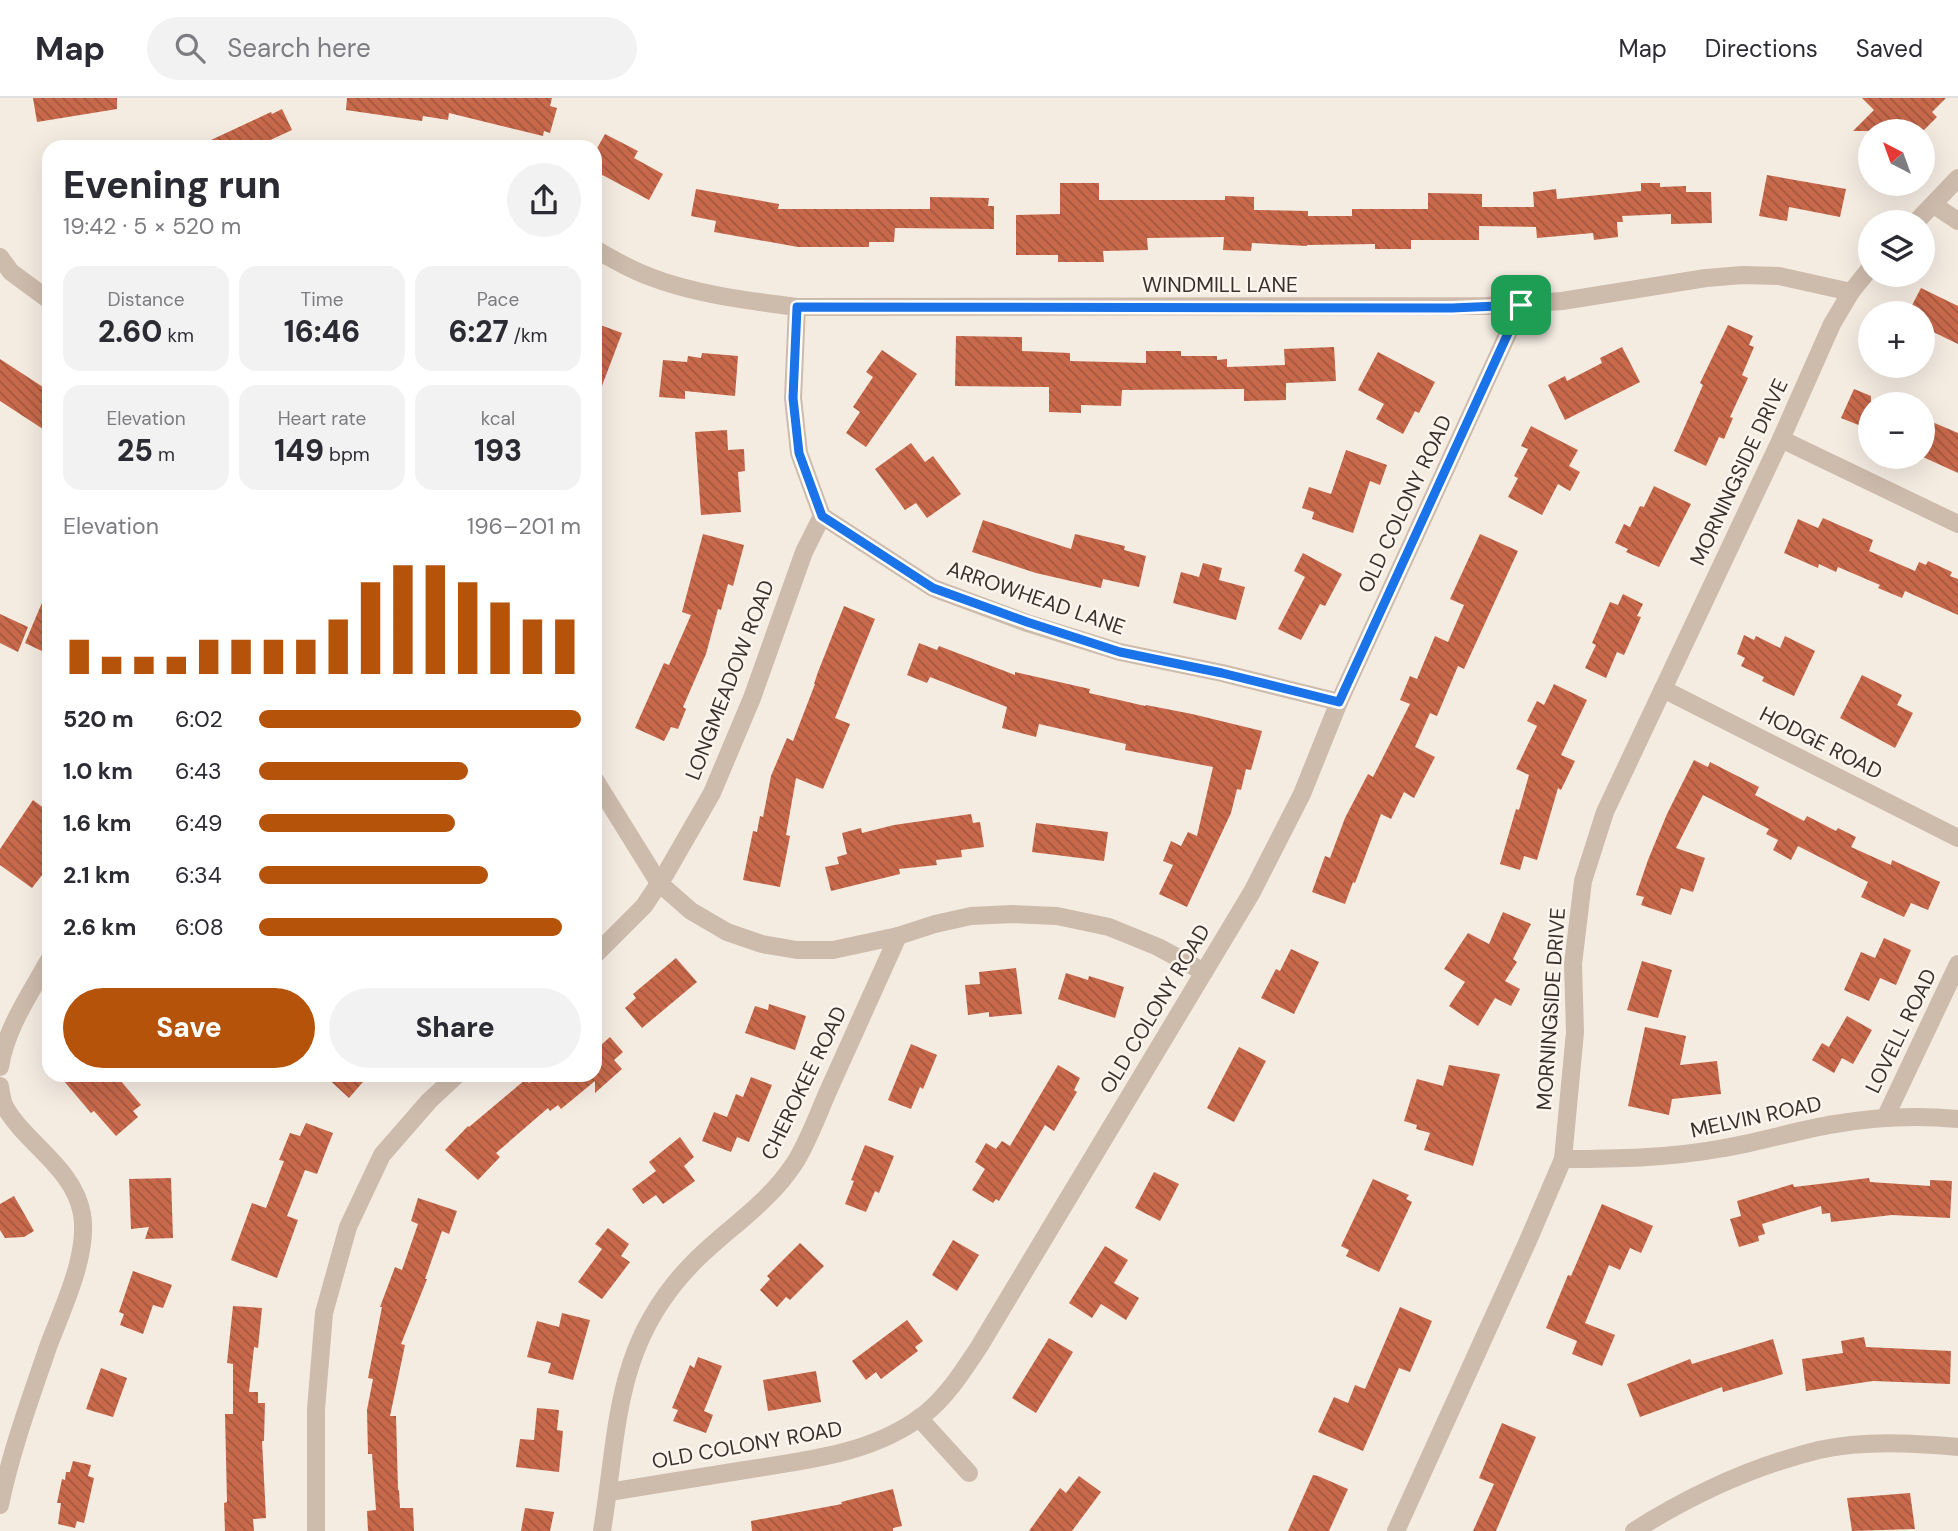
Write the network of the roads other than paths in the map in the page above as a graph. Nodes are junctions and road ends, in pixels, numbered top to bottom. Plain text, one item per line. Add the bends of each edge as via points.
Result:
1 (1958, 178) edge
2 (1934, 205) junction
3 (1929, 210) edge
4 (1958, 221) edge
5 (602, 253) edge
6 (0, 257) edge
7 (1858, 283) edge
8 (1851, 292) junction
9 (42, 295) edge
10 (1521, 305) junction
11 (797, 307) junction
12 (1781, 439) junction
13 (822, 516) junction
14 (1958, 524) edge
15 (1662, 689) junction
16 (1339, 702) junction
17 (602, 791) edge
18 (1958, 838) edge
19 (659, 883) junction
20 (898, 936) junction
21 (602, 948) edge
22 (1958, 964) edge
23 (42, 972) edge
24 (1204, 972) junction
25 (0, 1067) edge
26 (449, 1082) edge
27 (0, 1086) edge
28 (2, 1105) edge
29 (1885, 1118) junction
30 (1958, 1119) edge
31 (1563, 1159) junction
32 (919, 1418) junction
33 (1958, 1447) edge
34 (969, 1473) dead end
35 (609, 1492) junction
36 (0, 1505) edge
37 (1658, 1516) junction
38 (316, 1531) edge
39 (603, 1531) edge
40 (1396, 1531) edge
41 (1634, 1531) edge
42 (1670, 1531) edge

1 - 2 street
2 - 3 street
2 - 4 street
5 - 11 street, WINDMILL LANE via 650,277 737,299
6 - 9 street via 11,272
7 - 8 street, MORNINGSIDE DRIVE
8 - 10 street, WINDMILL LANE via 1779,276 1743,275
8 - 12 street, MORNINGSIDE DRIVE
10 - 11 street, WINDMILL LANE
10 - 16 street, OLD COLONY ROAD
11 - 13 street via 793,398 799,453
12 - 14 street
12 - 15 street, MORNINGSIDE DRIVE
13 - 16 street, ARROWHEAD LANE via 933,588 1016,618 1120,652
13 - 19 street, LONGMEADOW ROAD via 712,793
15 - 18 street, HODGE ROAD
15 - 31 street, MORNINGSIDE DRIVE via 1605,812 1583,881 1573,964 1575,1032
16 - 24 street, OLD COLONY ROAD via 1302,794
17 - 19 street
19 - 20 street via 691,911 727,932 762,944 833,950
19 - 21 street, LONGMEADOW ROAD via 644,906
20 - 24 street via 971,916 1057,916 1109,927
20 - 35 street, CHEROKEE ROAD via 795,1163 767,1198 692,1264 645,1328 621,1396
22 - 29 street, LOVELL ROAD
23 - 25 street via 7,1038
24 - 32 street, OLD COLONY ROAD via 979,1347 955,1384
26 - 38 street via 382,1155 348,1227 324,1313 316,1409
27 - 28 street
28 - 36 street via 71,1186 82,1213 82,1244 20,1428
29 - 30 street, MELVIN ROAD
29 - 31 street, MELVIN ROAD via 1681,1155
31 - 40 street, MORNINGSIDE DRIVE
32 - 34 street
32 - 35 street, OLD COLONY ROAD via 855,1450
33 - 37 street via 1872,1444 1821,1450 1766,1465
35 - 39 street, CHEROKEE ROAD
37 - 41 street
37 - 42 street

